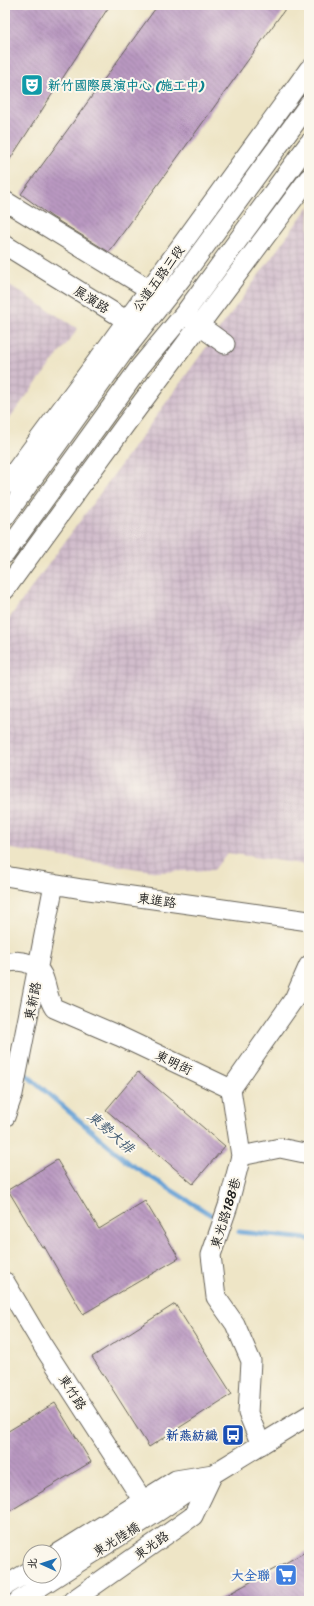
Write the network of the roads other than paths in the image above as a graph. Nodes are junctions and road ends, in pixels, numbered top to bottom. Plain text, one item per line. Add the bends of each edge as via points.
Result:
1 (309, 70) edge
2 (309, 104) edge
3 (309, 143) edge
4 (309, 178) edge
5 (5, 201) edge
6 (5, 245) edge
7 (150, 289) junction
8 (165, 300) junction
9 (184, 314) junction
10 (134, 326) junction
11 (200, 326) junction
12 (161, 342) junction
13 (225, 344) dead end
14 (179, 354) junction
15 (5, 485) edge
16 (5, 516) edge
17 (5, 554) edge
18 (5, 590) edge
19 (5, 876) edge
20 (54, 884) junction
21 (309, 921) edge
22 (5, 963) edge
23 (309, 965) edge
24 (38, 968) junction
25 (231, 1089) junction
26 (5, 1116) edge
27 (309, 1154) edge
28 (242, 1156) junction
29 (5, 1282) edge
30 (309, 1415) edge
31 (261, 1445) junction
32 (213, 1474) junction
33 (143, 1501) junction
34 (62, 1551) edge
35 (22, 1576) edge
36 (5, 1586) edge
37 (18, 1601) edge
38 (72, 1601) edge

1 - 7 street, 公道五路三段
2 - 8 street, 公道五路三段
3 - 9 street
4 - 11 street
5 - 7 street
6 - 10 street, 展演路
7 - 8 street
7 - 10 street, 公道五路三段
8 - 9 street
8 - 10 street, 公道五路三段
9 - 11 street
9 - 12 street
10 - 12 street, 展演路
10 - 15 street, 公道五路三段
10 - 16 street, 公道五路三段 via 122,354
11 - 13 street
11 - 14 street
12 - 14 street, 展演路
12 - 17 street via 140,367
14 - 18 street
19 - 20 street, 東進路
20 - 21 street, 東進路
20 - 24 street, 東新路
22 - 24 street via 17,960
23 - 25 street via 294,999
24 - 25 street, 東明街 via 54,1008
24 - 26 street, 東新路 via 13,1094
25 - 28 street, 東光路188巷
27 - 28 street via 280,1148
28 - 31 street, 東光路188巷 via 211,1255 216,1297 235,1324 251,1361 248,1413
29 - 33 street, 東竹路
30 - 31 street
31 - 32 street
32 - 33 street via 176,1480
32 - 37 street, 東光陸橋
32 - 38 street, 東光路 via 193,1516
33 - 34 street
35 - 36 street

